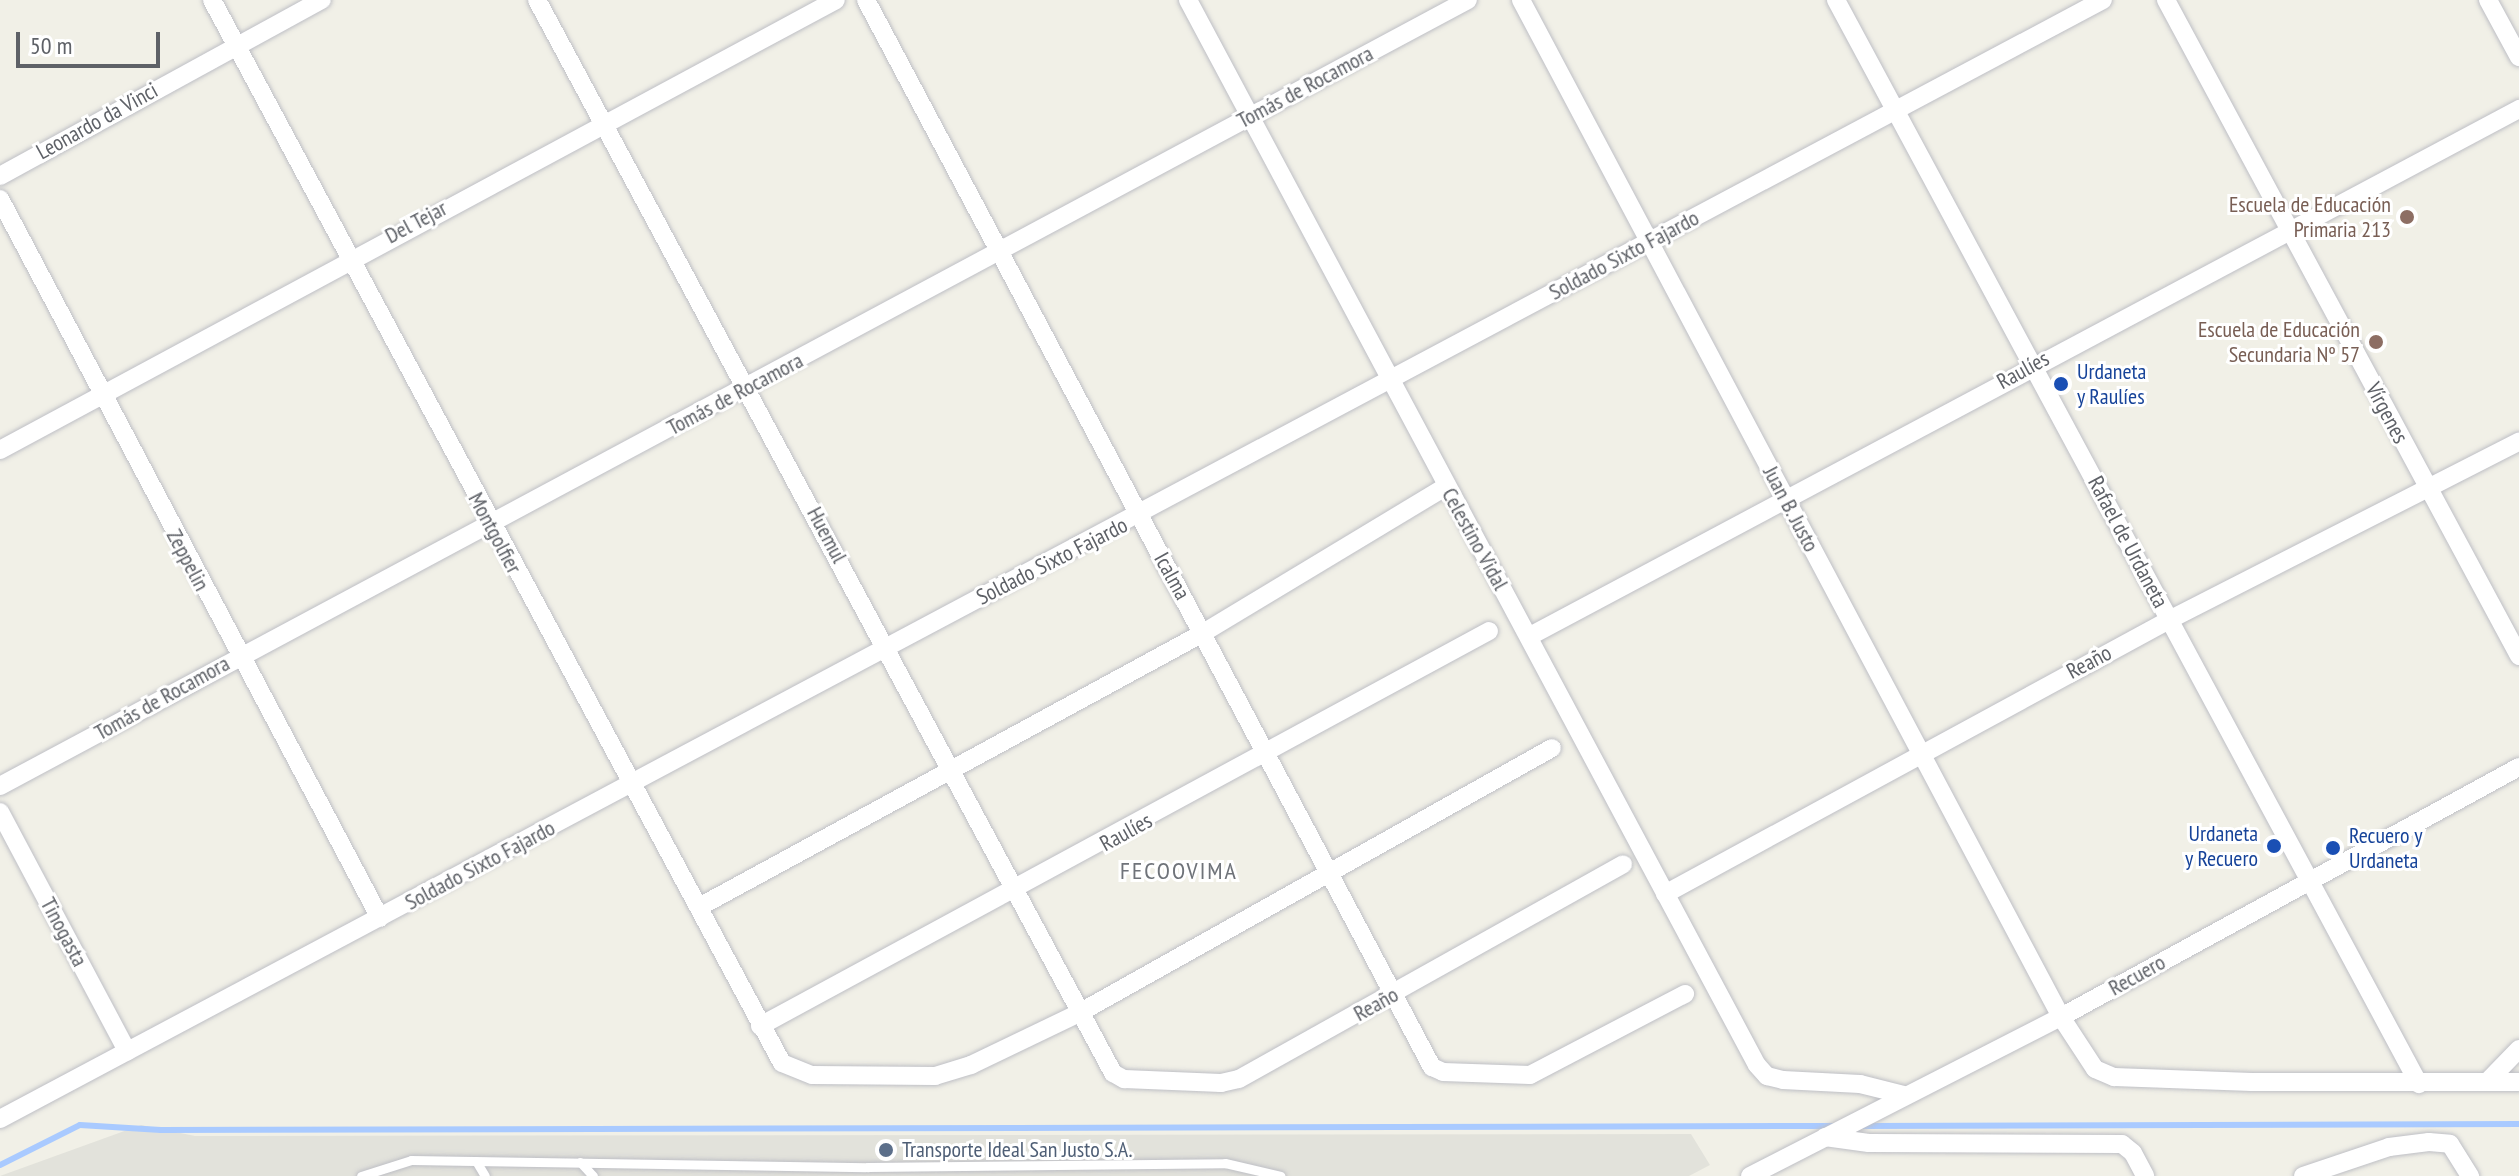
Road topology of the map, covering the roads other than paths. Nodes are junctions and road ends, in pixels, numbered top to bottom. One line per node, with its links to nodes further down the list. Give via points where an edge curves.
1 (212, 0): 13 (street, Montgolfier)
2 (322, 0): 13 (street, Leonardo da Vinci)
3 (537, 0): 18 (street, Huemul)
4 (836, 0): 18 (street, Del Tejar)
5 (866, 0): 23 (street, Icalma)
6 (1188, 0): 17 (street, Celestino Vidal)
7 (1468, 0): 17 (street, Tomás de Rocamora)
8 (1521, 0): 22 (street, Juan B. Justo)
9 (1836, 0): 15 (street, Rafael de Urdaneta)
10 (2103, 0): 15 (street, Soldado Sixto Fajardo)
11 (2166, 0): 21 (street, Vírgenes)
12 (2488, 0): 14 (street)
13 (235, 45): 19 (street, Leonardo da Vinci); 24 (street, Montgolfier)
14 (2519, 57)
15 (1896, 108): 22 (street, Soldado Sixto Fajardo); 25 (street, Rafael de Urdaneta)
16 (2519, 109): 21 (street, Raulíes)
17 (1249, 116): 23 (street, Tomás de Rocamora); 26 (street, Celestino Vidal)
18 (603, 122): 24 (street, Del Tejar); 27 (street, Huemul)
19 (0, 176)
20 (0, 199): 28 (street, Zeppelin)
21 (2289, 230): 25 (street, Raulíes); 32 (street, Vírgenes)
22 (1650, 242): 26 (street, Soldado Sixto Fajardo); 33 (street, Juan B. Justo)
23 (999, 249): 27 (street, Tomás de Rocamora); 34 (street, Icalma)
24 (351, 257): 28 (street, Del Tejar); 35 (street, Montgolfier)
25 (2033, 363): 33 (street, Raulíes); 36 (street, Rafael de Urdaneta)
26 (1390, 380): 31 (street, Celestino Vidal); 34 (street, Soldado Sixto Fajardo)
27 (749, 387): 35 (street, Tomás de Rocamora); 40 (street, Huemul)
28 (103, 398): 30 (street, Del Tejar); 41 (street, Zeppelin)
29 (2519, 442): 32 (street, Reaño)
30 (0, 450)
31 (1445, 487): 38 (street); 39 (street, Celestino Vidal)
32 (2427, 490): 36 (street, Reaño); 42 (street, Vírgenes)
33 (1786, 501): 39 (street, Raulíes); 44 (street, Juan B. Justo)
34 (1139, 516): 38 (street, Icalma); 40 (street, Soldado Sixto Fajardo)
35 (490, 523): 41 (street, Tomás de Rocamora); 48 (street, Montgolfier)
36 (2169, 620): 44 (street, Reaño); 53 (street, Rafael de Urdaneta)
37 (1489, 631): 45 (street, Raulíes)
38 (1203, 633): 45 (street, Icalma); 47 (street)
39 (1530, 636): 55 (street, Celestino Vidal)
40 (886, 647): 47 (street, Huemul); 48 (street, Soldado Sixto Fajardo)
41 (239, 656): 49 (street, Tomás de Rocamora); 57 (street, Zeppelin)
42 (2519, 656)
43 (1552, 748): 52 (street)
44 (1922, 752): 55 (street, Reaño); 61 (street, Juan B. Justo)
45 (1267, 755): 52 (street, Icalma); 54 (street, Raulíes)
46 (2519, 767): 53 (street, Recuero)
47 (951, 771): 54 (street, Huemul); 56 (street)
48 (630, 785): 56 (street, Montgolfier); 57 (street, Soldado Sixto Fajardo)
49 (0, 786)
50 (0, 812): 64 (street, Tinogasta)
51 (1623, 864): 58 (street, Reaño)
52 (1330, 874): 58 (street, Icalma); 60 (street)
53 (2308, 881): 61 (street, Recuero); 68 (street, Rafael de Urdaneta)
54 (1015, 892): 60 (street, Huemul); 62 (street, Raulíes)
55 (1665, 894): 69 (street, Celestino Vidal, via 1767,1076 1860,1084)
56 (699, 907): 62 (street, Montgolfier)
57 (380, 918): 64 (street, Soldado Sixto Fajardo)
58 (1394, 994): 59 (street, Icalma, via 1432,1067 1443,1072 1530,1075); 65 (street, Reaño, via 1239,1079 1124,1079)
59 (1685, 994)
60 (1079, 1013): 62 (street, Montgolfier, via 971,1065 935,1076 812,1075 782,1063); 65 (street, Huemul)
61 (2061, 1017): 68 (street, Juan B. Justo, via 2095,1069 2114,1077); 69 (street, Recuero)
62 (760, 1026)
63 (2519, 1049): 66 (street)
64 (127, 1051): 70 (street, Soldado Sixto Fajardo)
65 (1113, 1073)
66 (2487, 1082): 67 (street, Juan B. Justo); 68 (street, Juan B. Justo)
67 (2519, 1082)
68 (2419, 1084)
69 (1904, 1095): 71 (street, Recuero)
70 (0, 1119)
71 (1825, 1137): 81 (street, Recuero); 82 (street, via 1869,1143 2122,1144)
72 (476, 1161): 73 (lane); 76 (lane, via 411,1160); 77 (lane)
73 (580, 1162): 74 (lane); 78 (lane)
74 (738, 1165): 75 (lane); 79 (lane)
75 (906, 1171): 80 (lane, via 1225,1163)
76 (361, 1176)
77 (485, 1176)
78 (593, 1176)
79 (743, 1176)
80 (1281, 1176)
81 (1750, 1176)
82 (2145, 1176)
83 (2303, 1176): 84 (street, via 2389,1147 2450,1144)
84 (2470, 1176)

